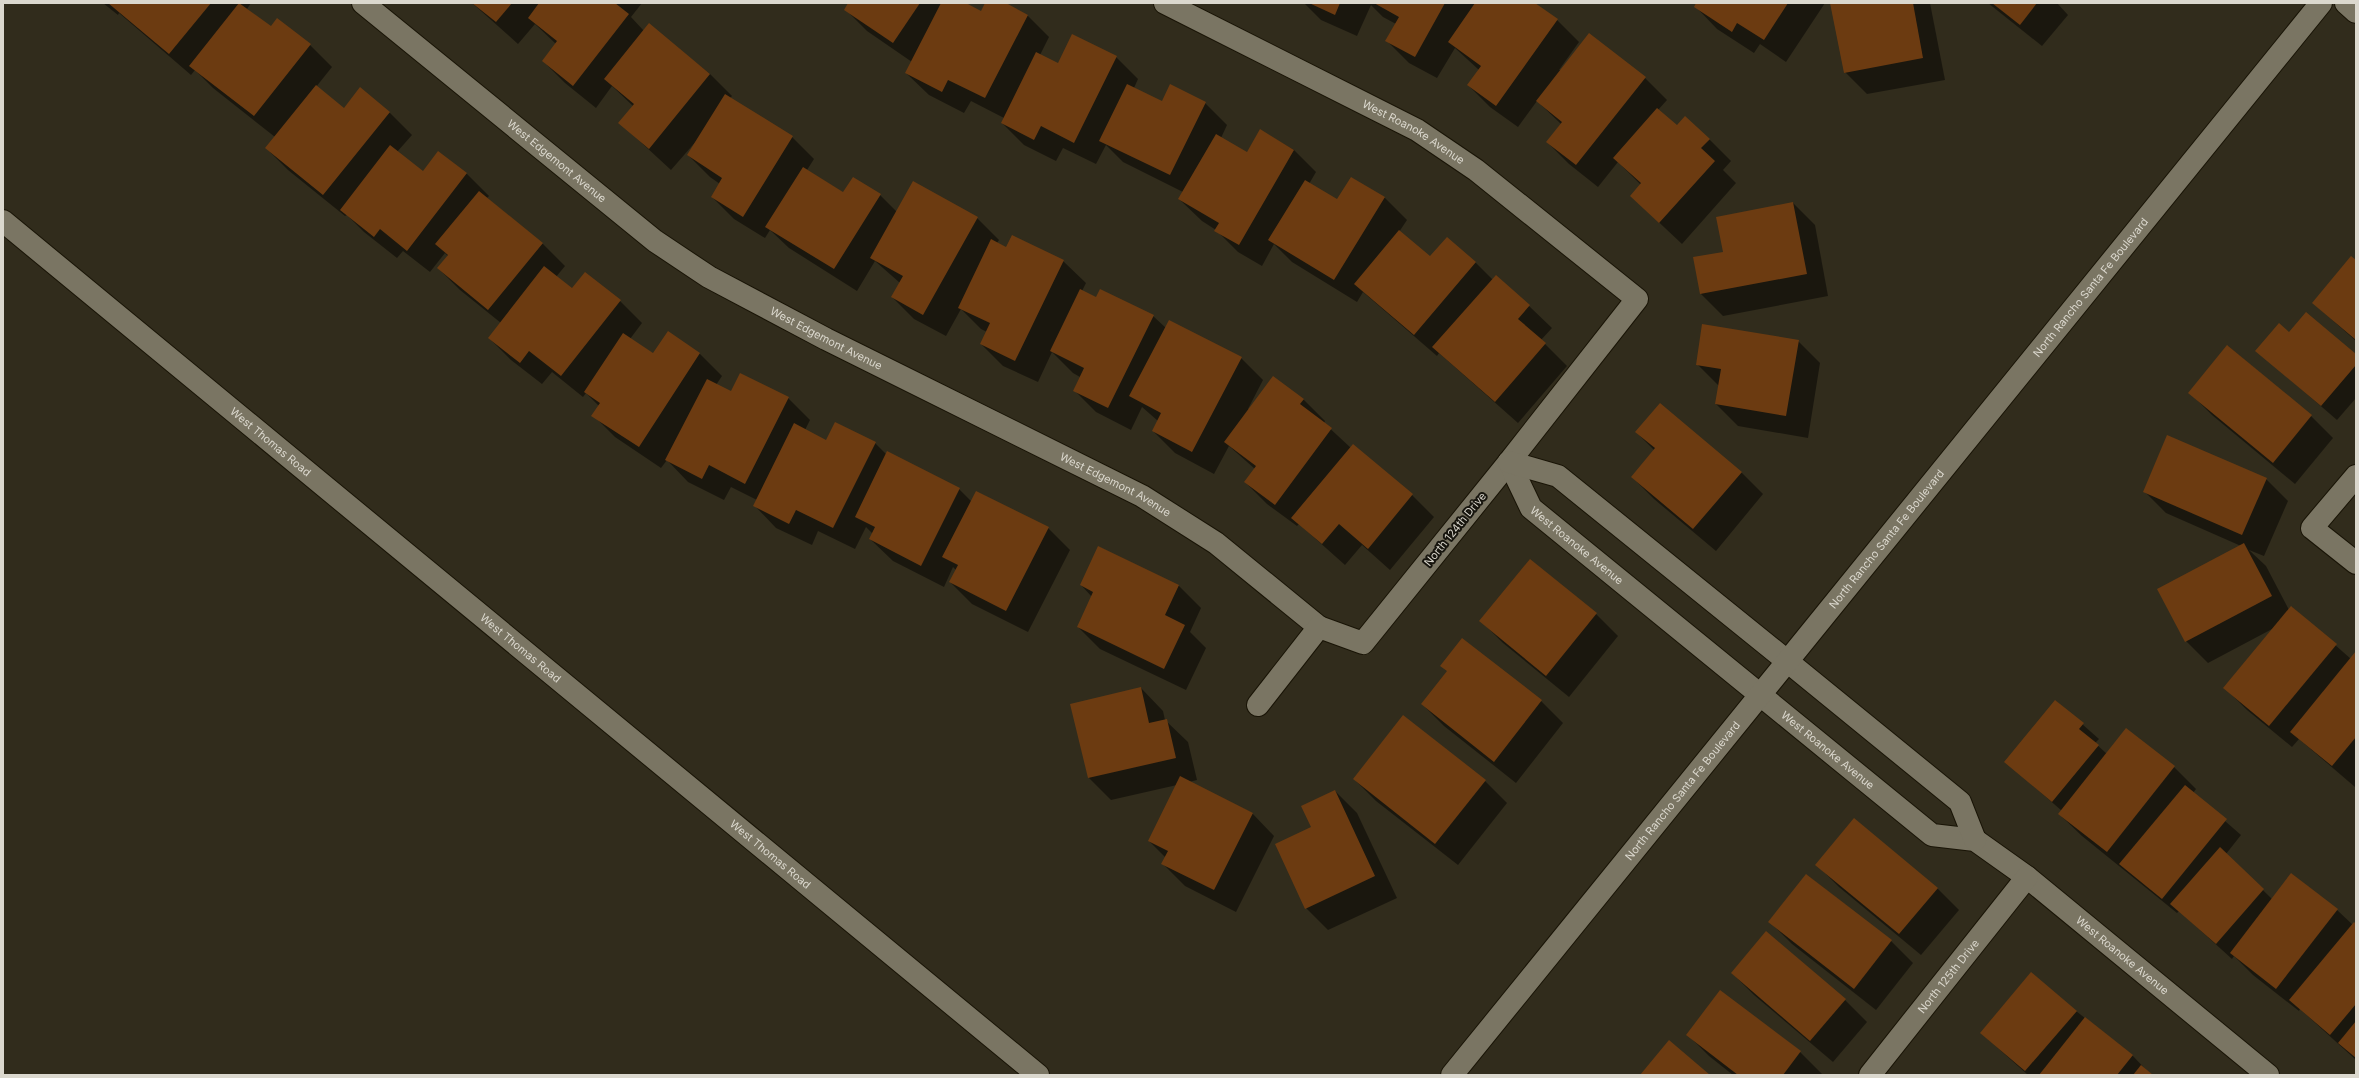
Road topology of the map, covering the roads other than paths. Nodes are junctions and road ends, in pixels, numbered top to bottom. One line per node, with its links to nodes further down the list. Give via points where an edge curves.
1 (363, 3): 11 (street, West Edgemont Avenue, via 649,236 709,277 826,339 1142,496 1216,543)
2 (1165, 3): 7 (street, West Roanoke Avenue, via 1417,130 1476,170)
3 (2320, 3): 12 (street, North Rancho Santa Fe Boulevard)
4 (2346, 3): 5 (street)
5 (2356, 12)
6 (3, 221): 17 (street, West Thomas Road)
7 (1637, 299): 8 (street, North 124th Drive)
8 (1509, 462): 11 (street, North 124th Drive, via 1363,643); 12 (street, via 1558,476); 13 (street, West Roanoke Avenue, via 1531,508)
9 (2356, 476): 10 (street, via 2312,528)
10 (2356, 563)
11 (1319, 626): 14 (street)
12 (1787, 661): 13 (street, North Rancho Santa Fe Boulevard); 15 (street, via 1960,802)
13 (1761, 694): 15 (street, West Roanoke Avenue, via 1932,835); 18 (street, North Rancho Santa Fe Boulevard)
14 (1258, 705)
15 (1975, 840): 16 (street, West Roanoke Avenue)
16 (2027, 878): 19 (street, North 125th Drive); 20 (street, West Roanoke Avenue)
17 (1038, 1075)
18 (1452, 1075)
19 (1870, 1075)
20 (2268, 1075)

